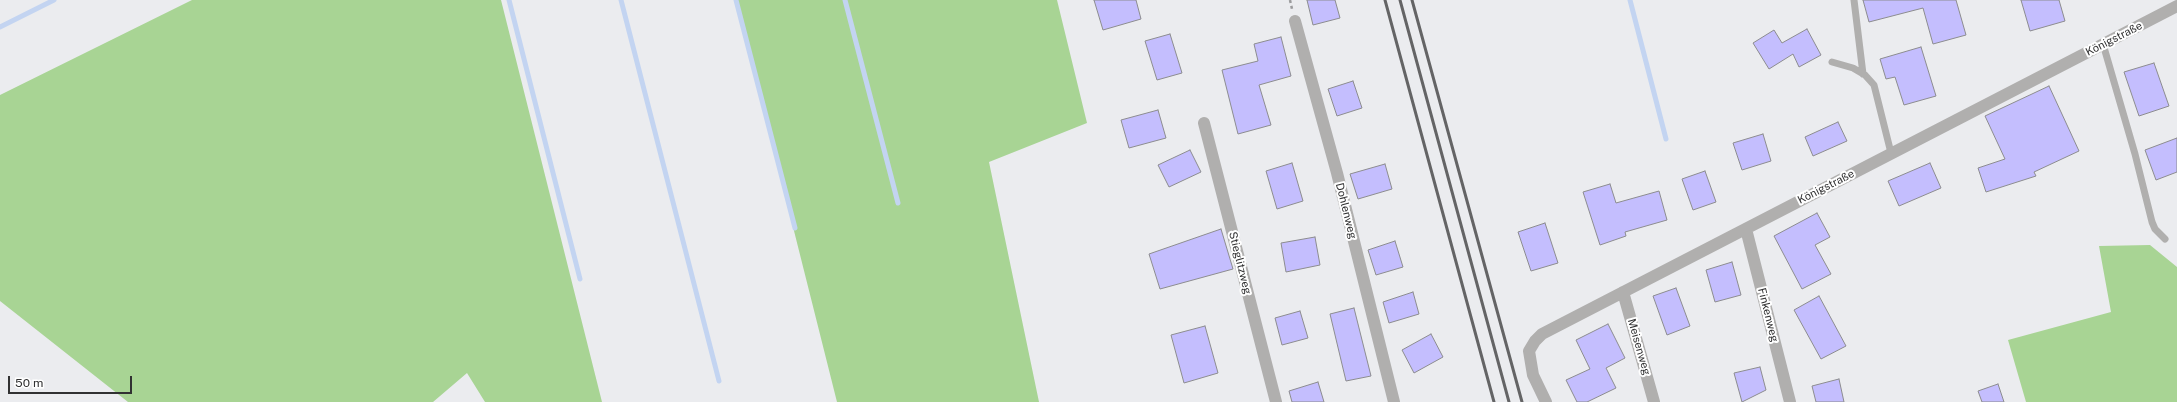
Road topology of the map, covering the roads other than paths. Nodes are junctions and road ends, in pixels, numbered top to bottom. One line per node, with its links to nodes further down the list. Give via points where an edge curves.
1 (1854, 0): 6 (lane)
2 (2177, 6): 4 (street, Königstraße)
3 (1295, 21): 13 (street, Dohlenweg, via 1337,173)
4 (2103, 44): 8 (street, Königstraße); 10 (lane, via 2152,222)
5 (1832, 62): 6 (lane)
6 (1863, 74): 8 (lane, via 1874,85)
7 (1204, 123): 12 (street, Stieglitzweg)
8 (1892, 153): 9 (street, Königstraße)
9 (1746, 229): 11 (street, Königstraße); 16 (street, Finkenweg)
10 (2165, 239)
11 (1623, 292): 14 (street, Königstraße, via 1542,334 1535,341 1529,352 1529,363); 15 (street, Meisenweg)
12 (1276, 402)
13 (1394, 402)
14 (1546, 402)
15 (1654, 402)
16 (1790, 402)

